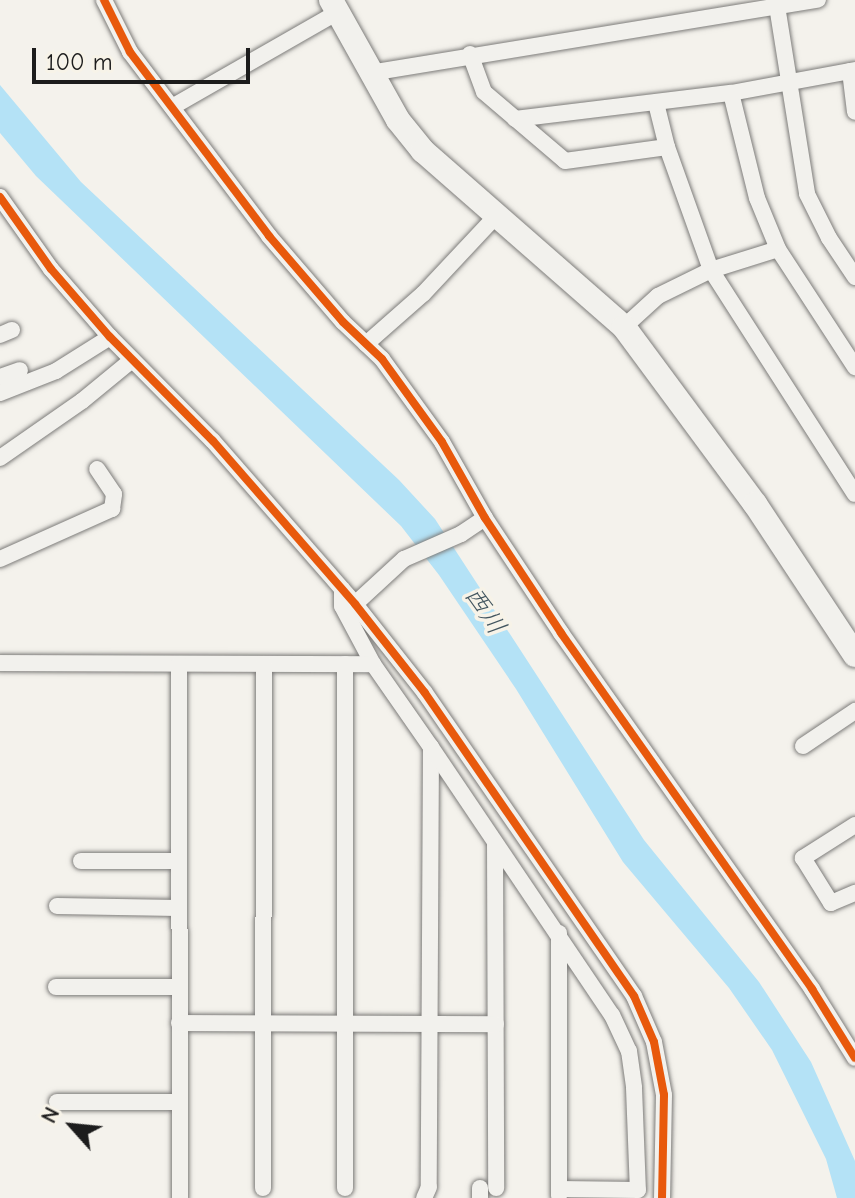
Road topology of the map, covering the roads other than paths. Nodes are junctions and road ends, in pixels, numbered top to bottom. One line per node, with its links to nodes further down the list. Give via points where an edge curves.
1 (104, 0): 11 (street, via 130,52)
2 (818, 0): 4 (street)
3 (334, 6): 7 (street); 11 (street)
4 (777, 6): 5 (street); 8 (street)
5 (470, 54): 7 (street); 13 (street, via 484,92)
6 (852, 70): 8 (street); 12 (street)
7 (370, 73): 16 (street, via 423,151)
8 (788, 83): 9 (street); 19 (street, via 807,194)
9 (731, 93): 10 (street); 17 (street, via 757,198)
10 (656, 103): 13 (street); 14 (street)
11 (172, 107): 22 (street, via 269,236)
12 (855, 112)
13 (515, 119): 14 (street, via 565,161)
14 (667, 147): 18 (street)
15 (0, 197): 21 (street, via 51,269)
16 (496, 216): 20 (street); 22 (street, via 423,294)
17 (778, 249): 18 (street); 24 (street)
18 (711, 270): 20 (street, via 658,296); 30 (street)
19 (855, 277)
20 (624, 327): 35 (street, via 755,504)
21 (110, 337): 23 (street); 27 (street, via 56,371)
22 (366, 344): 31 (street, via 442,442)
23 (132, 360): 28 (street); 33 (street, via 213,441)
24 (855, 367)
25 (20, 370): 26 (street)
26 (0, 377)
27 (0, 393)
28 (0, 458)
29 (97, 469): 32 (street, via 114,494 112,509)
30 (855, 494)
31 (485, 518): 34 (street, via 404,559); 59 (street)
32 (0, 559)
33 (342, 589): 34 (street); 40 (street, via 342,606)
34 (355, 604): 69 (street, via 425,693 634,996 654,1042 664,1095)
35 (854, 652)
36 (0, 663): 37 (street)
37 (179, 664): 38 (street); 47 (street)
38 (264, 664): 39 (street); 57 (street)
39 (345, 664): 40 (street); 54 (street)
40 (373, 664): 43 (street)
41 (855, 711): 42 (street)
42 (803, 746)
43 (431, 747): 45 (street); 55 (street)
44 (855, 825): 48 (street, via 803,858 831,903)
45 (495, 843): 51 (street); 58 (street)
46 (81, 861): 47 (street)
47 (178, 861): 50 (street)
48 (855, 893)
49 (57, 906): 50 (street)
50 (178, 908): 53 (street)
51 (559, 933): 65 (street); 66 (street, via 629,1051 638,1190)
52 (56, 987): 53 (street)
53 (179, 987): 56 (street)
54 (345, 1022): 55 (street); 57 (street); 63 (street)
55 (430, 1022): 58 (street); 68 (street, via 429,1187)
56 (179, 1023): 57 (street); 61 (street)
57 (263, 1023): 62 (street)
58 (496, 1024): 64 (street)
59 (855, 1058)
60 (57, 1102): 61 (street)
61 (179, 1102): 67 (street)
62 (263, 1188)
63 (345, 1188)
64 (485, 1191)
65 (559, 1193): 66 (street)
66 (603, 1194)
67 (180, 1198)
68 (424, 1198)
69 (662, 1198)

